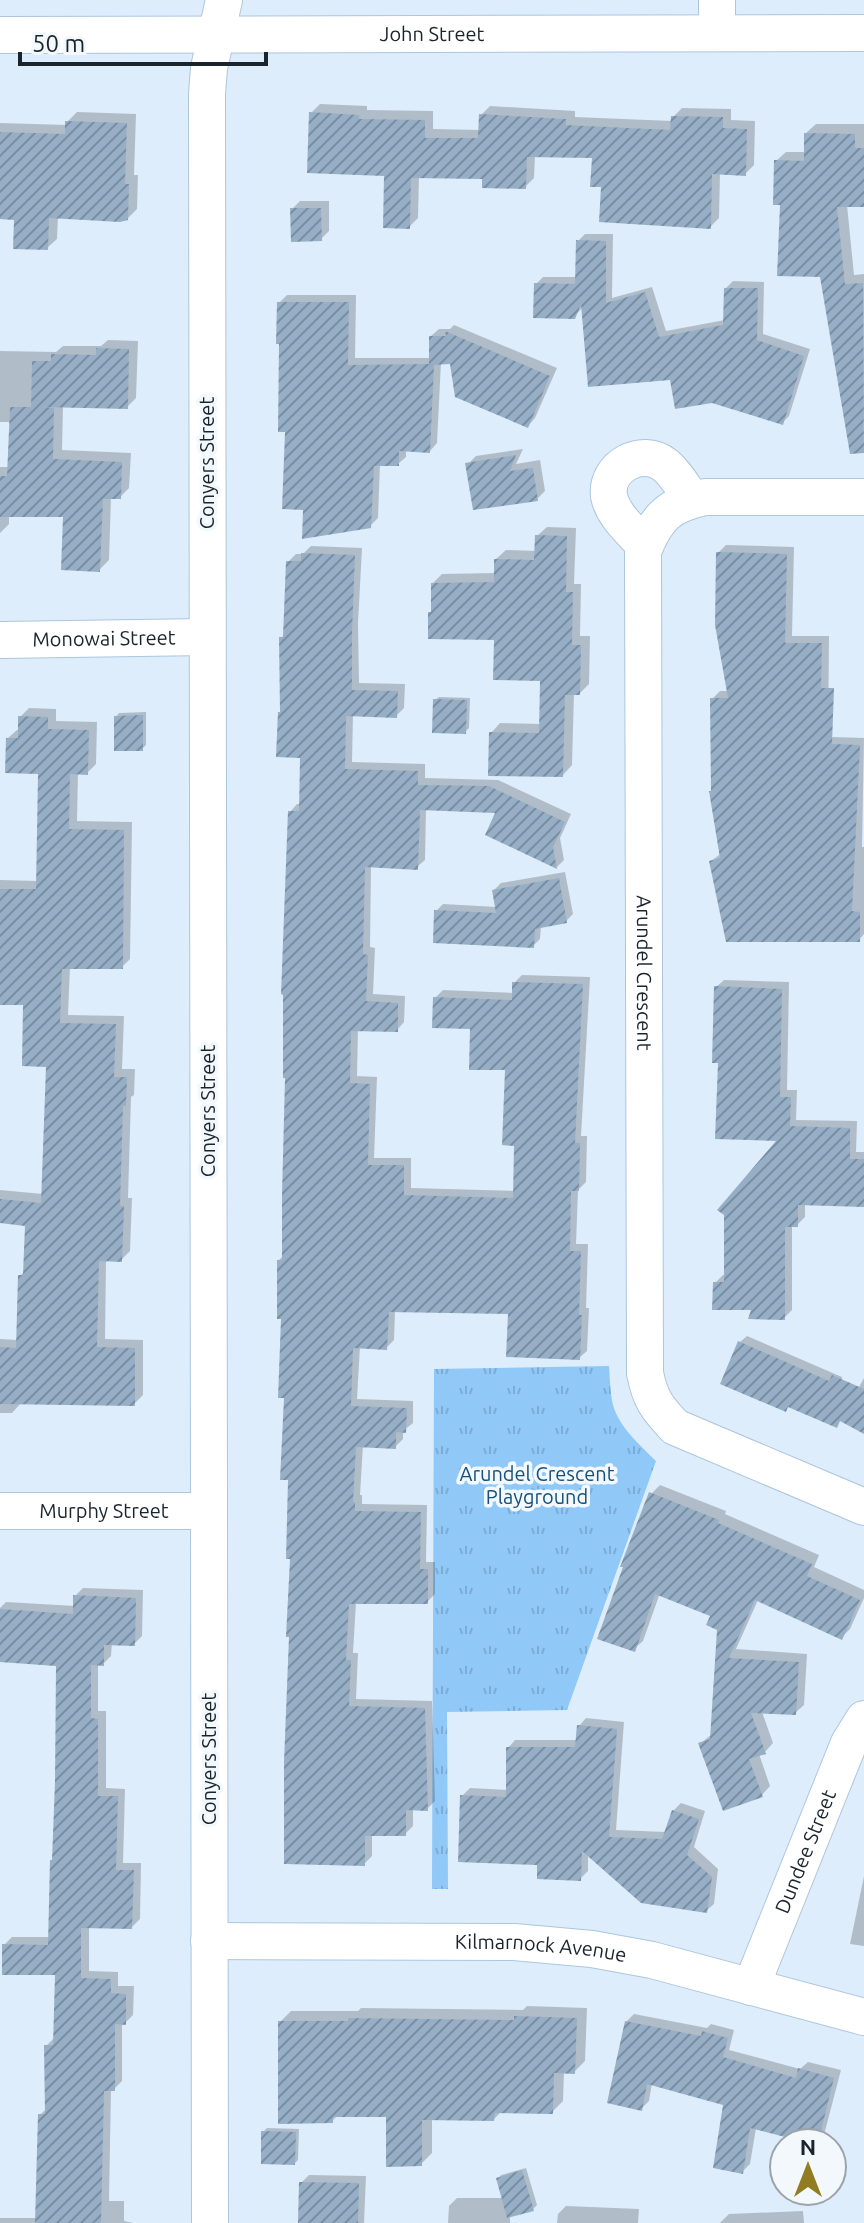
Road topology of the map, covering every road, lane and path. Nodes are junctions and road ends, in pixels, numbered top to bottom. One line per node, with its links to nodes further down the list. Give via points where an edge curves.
1 (224, 0): 5 (street, Conyers Street)
2 (717, 17): 3 (street, John Street); 5 (street, John Street)
3 (864, 33)
4 (0, 35): 5 (street, John Street)
5 (218, 35): 9 (street, Conyers Street, via 207,94)
6 (864, 497): 7 (street)
7 (692, 500): 8 (street, via 665,514); 8 (street, via 663,463 631,460 614,473 609,495 620,519)
8 (645, 546): 11 (street, Arundel Crescent, via 649,1390 675,1427)
9 (207, 637): 10 (street, Monowai Street); 13 (street, Conyers Street)
10 (0, 640)
11 (864, 1507)
12 (0, 1511): 13 (street, Murphy Street)
13 (209, 1511): 15 (street, Conyers Street)
14 (864, 1719): 16 (street, Dundee Street, via 849,1743)
15 (209, 1941): 16 (street, Kilmarnock Avenue, via 514,1942 652,1960); 18 (street, Conyers Street)
16 (751, 1987): 17 (street, Kilmarnock Avenue)
17 (864, 2017)
18 (210, 2223)

